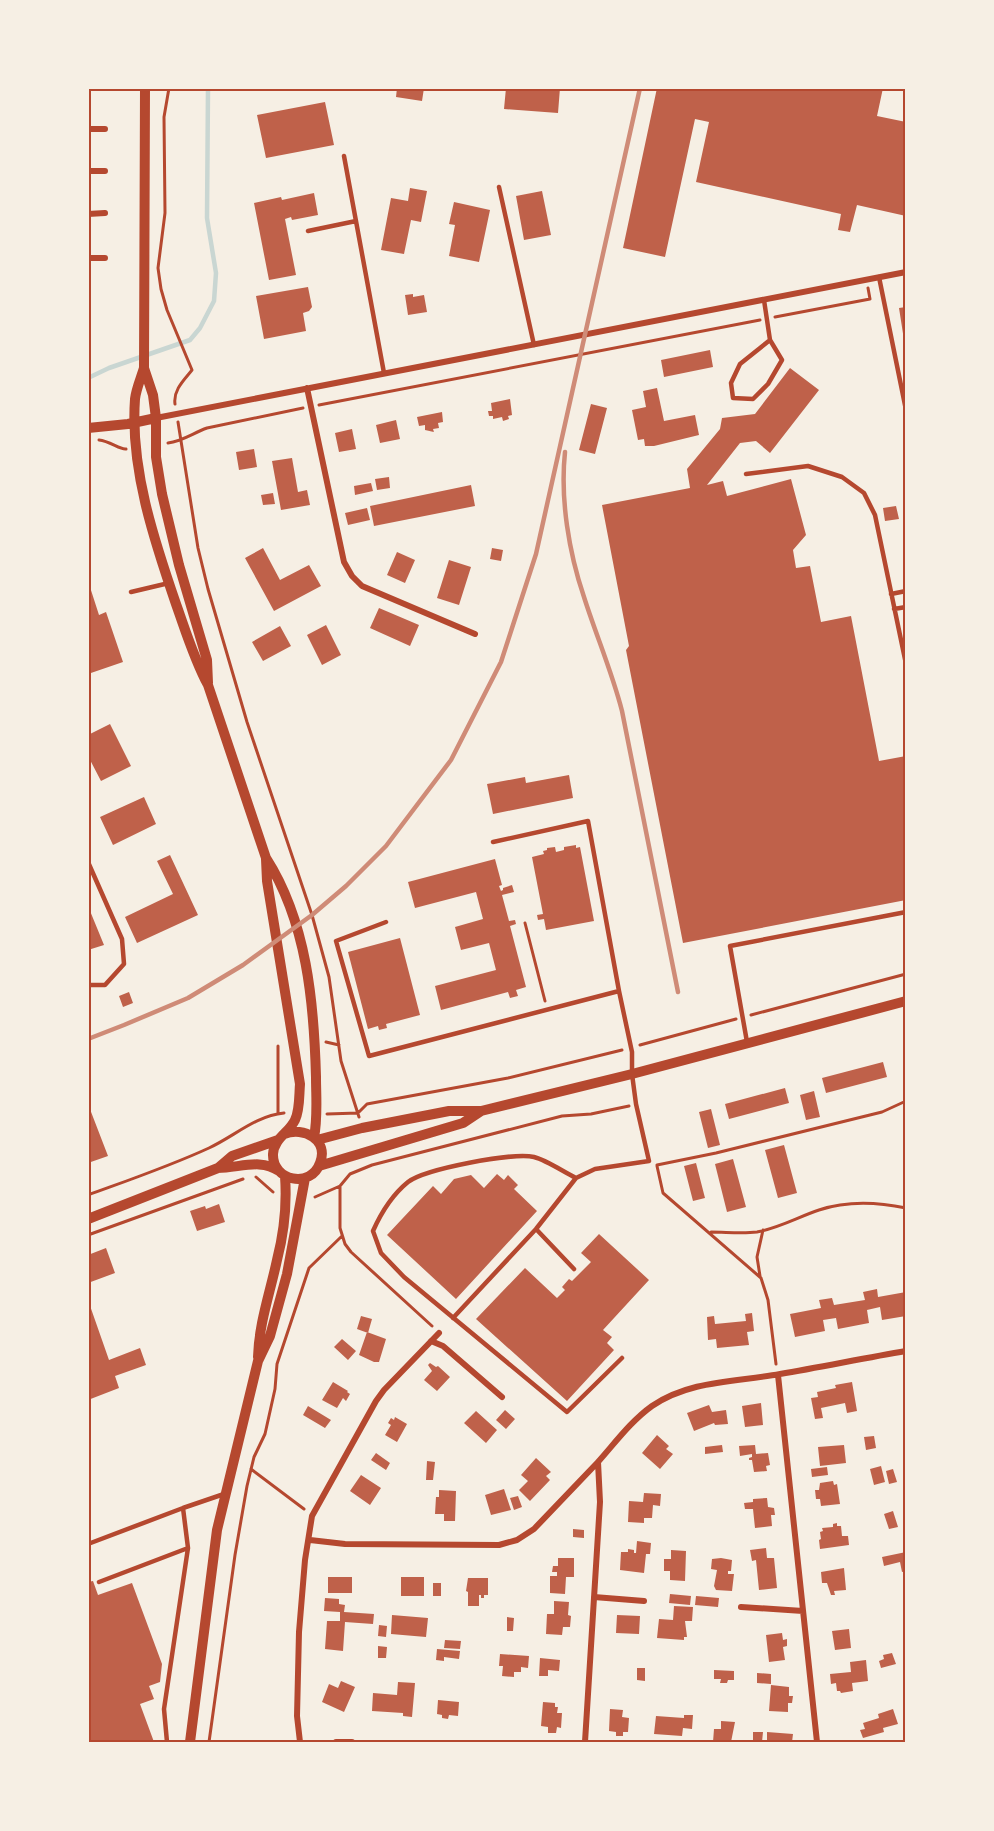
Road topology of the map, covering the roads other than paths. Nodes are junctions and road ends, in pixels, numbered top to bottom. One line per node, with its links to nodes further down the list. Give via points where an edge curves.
1 (145, 88): 19 (street)
2 (88, 129): 3 (street)
3 (105, 129)
4 (344, 156): 10 (lane)
5 (88, 171): 6 (street)
6 (105, 171)
7 (499, 187): 18 (lane)
8 (105, 213): 9 (street)
9 (88, 214)
10 (356, 221): 11 (lane); 20 (lane)
11 (308, 231)
12 (88, 258): 13 (street)
13 (105, 258)
14 (906, 272): 15 (street)
15 (879, 277): 16 (street); 22 (lane)
16 (764, 300): 17 (lane); 18 (street)
17 (770, 340): 17 (lane, via 740,364 731,384 733,398 753,399 768,384 782,360)
18 (534, 345): 20 (street)
19 (144, 368): 23 (street); 24 (street, via 135,396)
20 (384, 373): 21 (street)
21 (307, 388): 23 (street); 33 (street, via 344,562 352,576 362,586)
22 (906, 410)
23 (156, 418): 24 (street); 35 (street, via 156,457 162,494 207,660)
24 (135, 422): 25 (street); 27 (street, via 146,504)
25 (90, 428)
26 (746, 474): 30 (lane, via 808,466 842,477 864,493 874,514)
27 (169, 583): 29 (lane); 35 (street)
28 (906, 591): 30 (lane)
29 (131, 592)
30 (891, 594): 32 (lane)
31 (906, 607): 32 (lane)
32 (894, 609): 34 (lane)
33 (475, 634)
34 (906, 664)
35 (208, 685): 37 (street)
36 (493, 842): 42 (lane, via 588,821)
37 (266, 858): 47 (street, via 300,1084 297,1118); 48 (street, via 294,917 304,957 315,1052)
38 (88, 862): 41 (lane, via 122,939 124,964 105,985)
39 (906, 912): 44 (lane, via 730,946)
40 (386, 922): 42 (lane, via 336,941 369,1056)
41 (88, 985)
42 (619, 991): 45 (lane, via 631,1047)
43 (906, 1001): 44 (street)
44 (747, 1043): 45 (street)
45 (632, 1074): 46 (street); 53 (lane, via 649,1161 595,1169)
46 (482, 1111): 48 (street, via 449,1111); 49 (street, via 463,1123)
47 (281, 1137): 48 (street, via 303,1131); 50 (street, via 232,1156); 51 (street, via 273,1156)
48 (315, 1139): 49 (street, via 321,1153)
49 (319, 1166): 52 (street)
50 (218, 1168): 51 (street, via 263,1163); 54 (street)
51 (282, 1174): 52 (street); 62 (street, via 286,1197 278,1258 258,1334)
52 (305, 1178): 62 (street, via 287,1274 270,1336)
53 (576, 1178): 55 (lane); 57 (lane, via 534,1157 499,1158 443,1169 409,1182 383,1209 373,1231 381,1253)
54 (88, 1219)
55 (536, 1229): 56 (lane); 57 (lane)
56 (574, 1269)
57 (453, 1318): 61 (lane, via 567,1413)
58 (439, 1333): 59 (street)
59 (431, 1341): 64 (street, via 443,1346); 68 (street, via 376,1401 312,1516)
60 (906, 1351): 63 (street)
61 (622, 1358)
62 (258, 1360): 66 (street)
63 (778, 1375): 65 (street, via 684,1390 638,1418); 75 (street)
64 (502, 1397)
65 (598, 1462): 68 (street, via 534,1529 518,1540 499,1545 345,1544); 72 (street, via 600,1502)
66 (226, 1494): 67 (lane); 77 (street)
67 (183, 1508): 69 (lane); 70 (lane)
68 (309, 1540): 78 (street, via 299,1632)
69 (88, 1544)
70 (188, 1548): 71 (lane); 76 (lane, via 164,1710)
71 (99, 1582)
72 (594, 1597): 73 (street); 81 (street)
73 (644, 1601)
74 (741, 1607): 75 (street)
75 (803, 1611): 82 (street)
76 (167, 1743)
77 (190, 1743)
78 (300, 1743)
79 (336, 1743): 80 (street)
80 (352, 1743)
81 (585, 1743)
82 (817, 1743)

